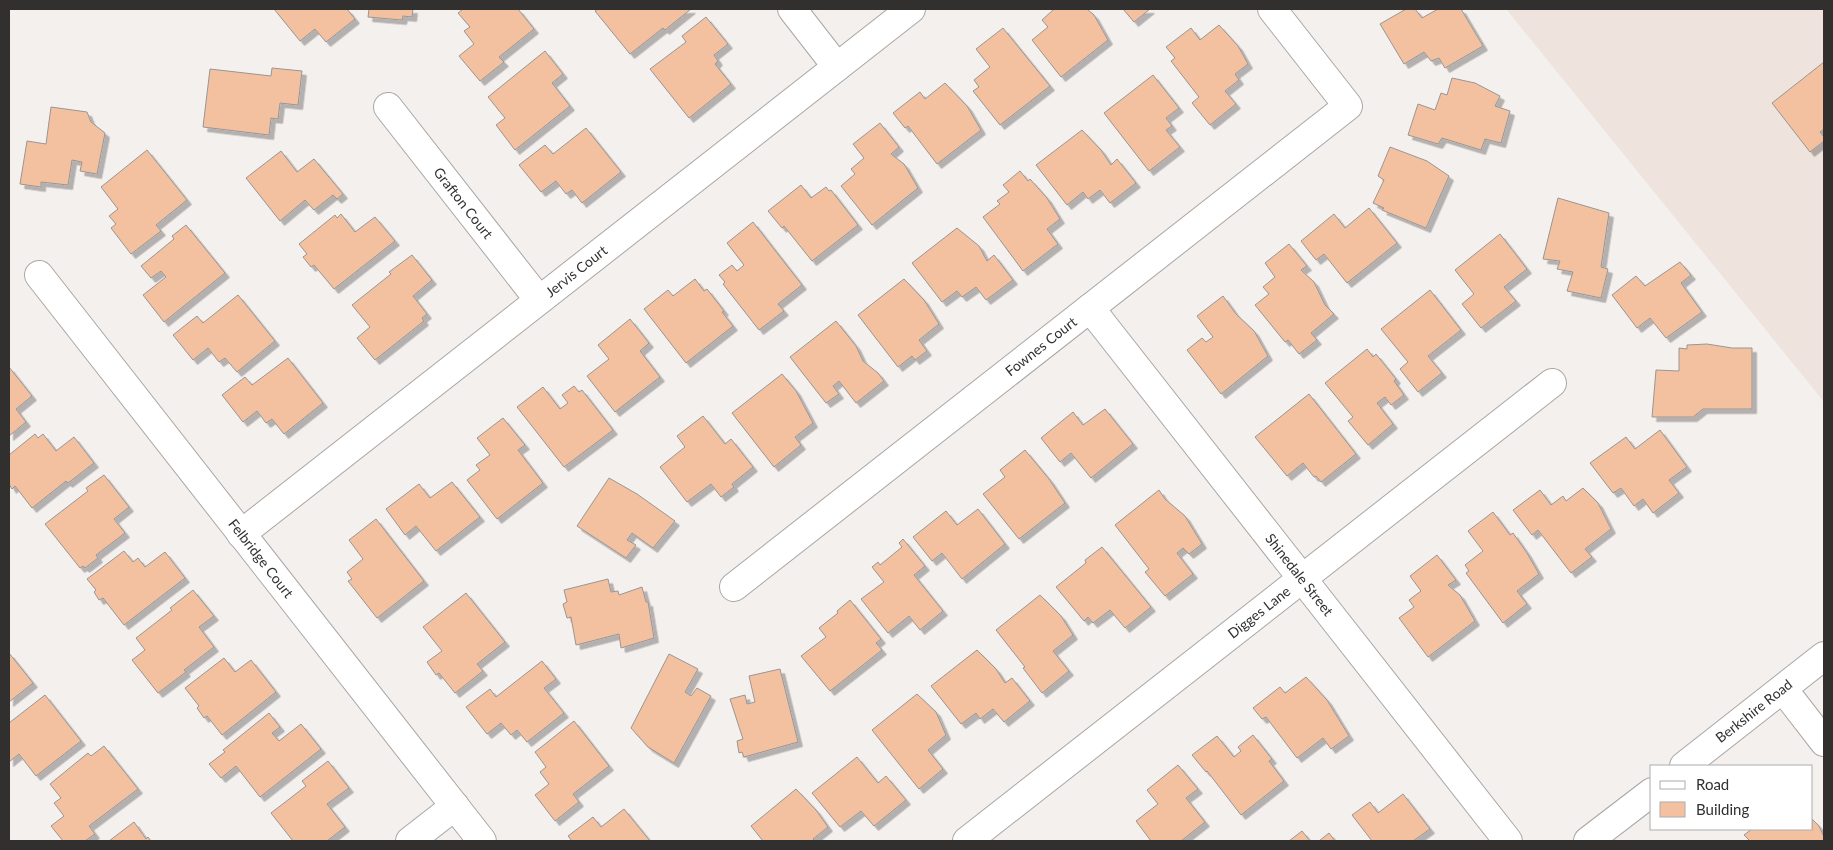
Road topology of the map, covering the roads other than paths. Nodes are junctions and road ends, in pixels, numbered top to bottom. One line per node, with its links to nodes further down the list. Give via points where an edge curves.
1 (792, 9): 4 (street)
2 (911, 9): 4 (street, Jervis Court)
3 (1272, 9): 8 (street, Fownes Court, via 1348,106)
4 (837, 67): 7 (street, Jervis Court)
5 (388, 107): 7 (street, Grafton Court)
6 (39, 275): 10 (street, Felbridge Court)
7 (539, 300): 10 (street, Jervis Court)
8 (1090, 308): 11 (street, Shinedale Street); 12 (street, Fownes Court)
9 (1552, 383): 11 (street, Digges Lane)
10 (241, 534): 18 (street, Felbridge Court)
11 (1302, 578): 21 (street, Digges Lane); 22 (street, Shinedale Street)
12 (734, 587)
13 (1824, 656): 14 (street, Berkshire Road)
14 (1783, 689): 15 (street); 16 (street, Berkshire Road)
15 (1824, 742)
16 (1685, 765)
17 (1650, 794): 23 (street)
18 (455, 806): 19 (street); 20 (street, Felbridge Court)
19 (410, 841)
20 (482, 841)
21 (967, 841)
22 (1508, 841)
23 (1588, 841)

